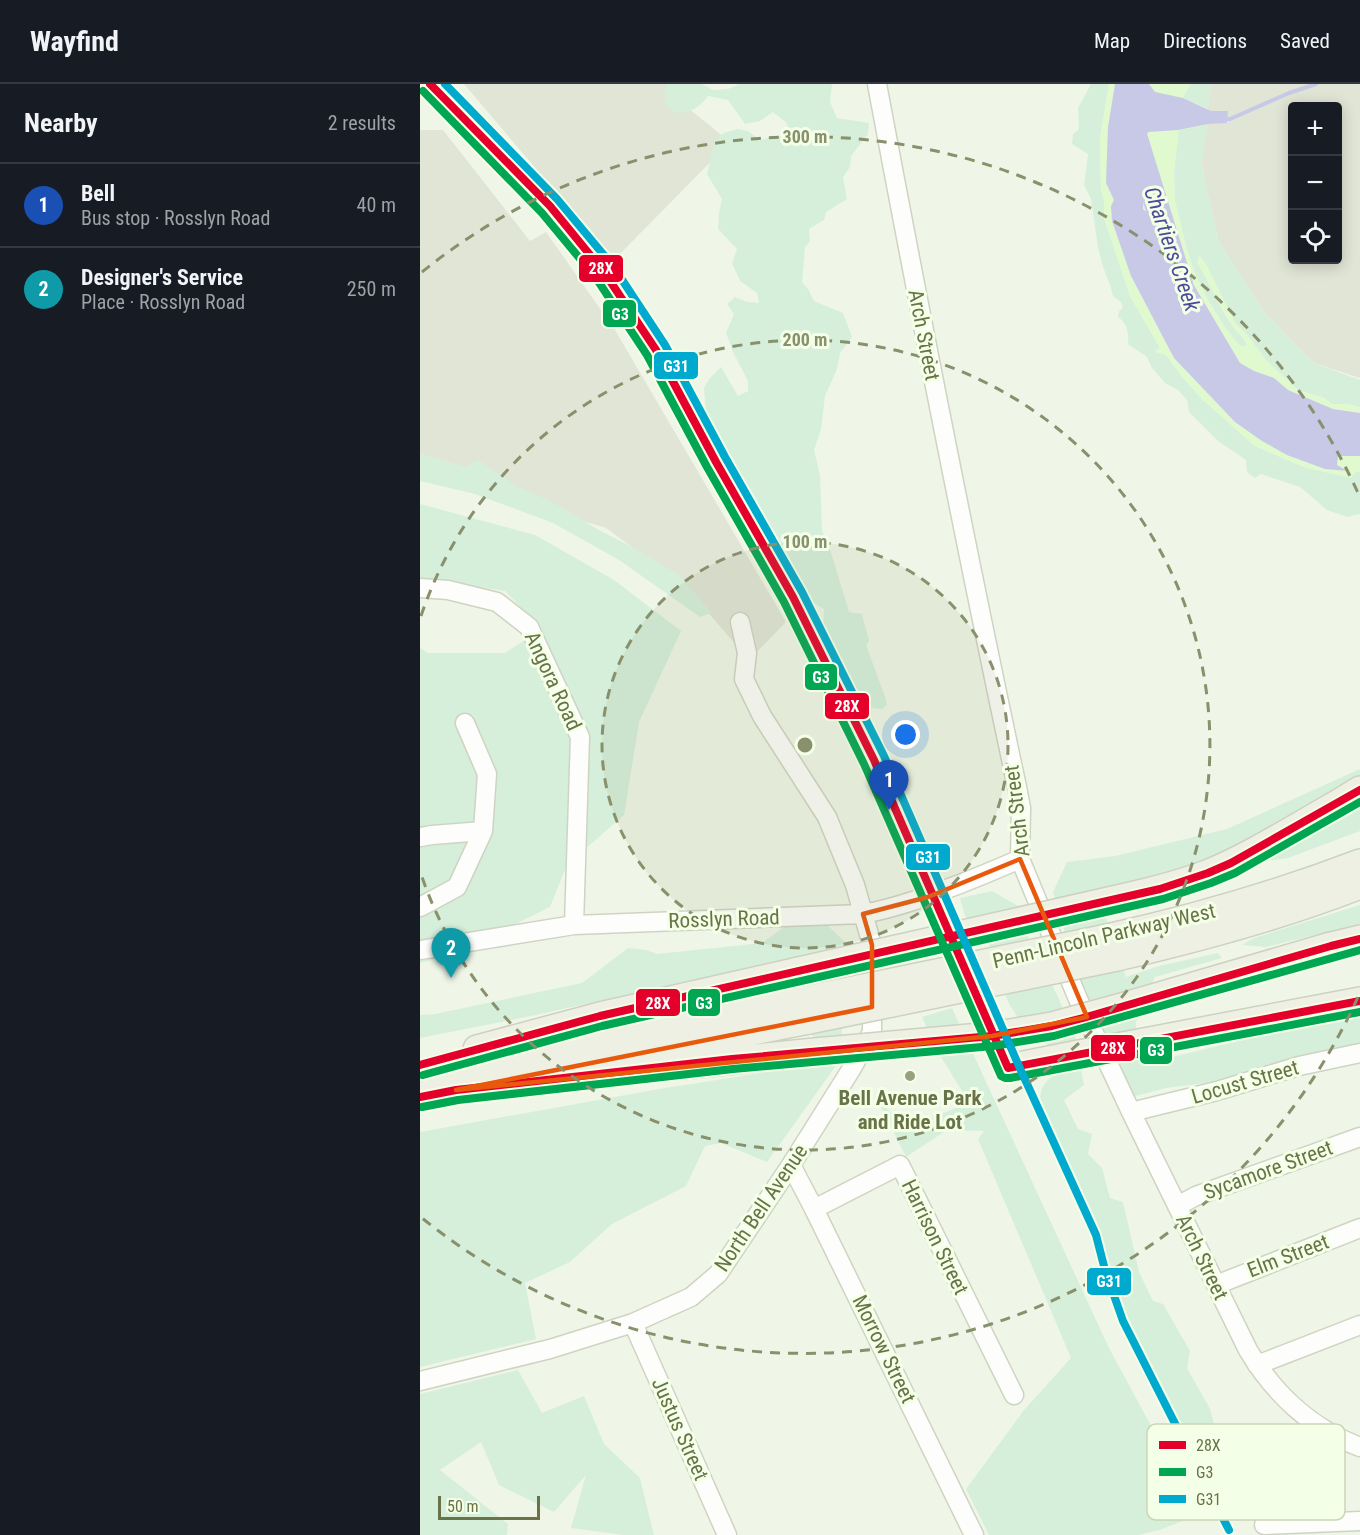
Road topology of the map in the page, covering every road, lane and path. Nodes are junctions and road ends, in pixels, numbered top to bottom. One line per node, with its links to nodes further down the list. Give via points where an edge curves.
1 (877, 84): 8 (street, Arch Street, via 1021,808)
2 (420, 588): 13 (street, Angora Road, via 448,590 497,602 529,627 580,737)
3 (740, 622): 12 (street, North Bell Avenue, via 747,653 744,679 762,716 827,817)
4 (465, 723): 6 (street, via 487,774)
5 (1360, 790): 20 (highway, bridge, via 1253,852 1186,881 600,1016)
6 (483, 831): 7 (street); 11 (street, via 457,888)
7 (420, 837)
8 (1020, 859): 12 (street, Rosslyn Road, via 927,897); 25 (street, Arch Street, via 1078,999)
9 (1360, 863): 15 (highway, Penn-Lincoln Parkway West, via 1171,923)
10 (1360, 885): 15 (highway, Penn-Lincoln Parkway West, via 1176,943)
11 (420, 907)
12 (863, 914): 13 (street, Rosslyn Road); 27 (street, North Bell Avenue, via 872,945 872,1032)
13 (574, 925): 16 (street, Rosslyn Road)
14 (1360, 939): 23 (highway, bridge, via 1052,1026 992,1036)
15 (1114, 947): 18 (highway, Penn-Lincoln Parkway West, bridge)
16 (420, 950)
17 (1360, 1001): 21 (highway, bridge)
18 (807, 1010): 22 (highway, Penn-Lincoln Parkway West); 23 (highway, Penn-Lincoln Parkway West)
19 (1360, 1053): 25 (street, Locust Street)
20 (420, 1065)
21 (1008, 1068)
22 (420, 1077)
23 (456, 1090): 24 (highway, Penn-Lincoln Parkway West)
24 (420, 1097)
25 (1131, 1112): 28 (street, Arch Street)
26 (1360, 1137): 28 (street, Sycamore Street)
27 (791, 1165): 29 (street, Morrow Street); 32 (street, North Bell Avenue, via 718,1274 691,1297)
28 (1177, 1206): 31 (street, Arch Street)
29 (814, 1209): 36 (street, Harrison Street, via 900,1165); 44 (street, Morrow Street)
30 (1360, 1228): 31 (street, Elm Street)
31 (1216, 1285): 34 (street, Arch Street)
32 (633, 1323): 35 (street, North Bell Avenue); 43 (street, Justus Street)
33 (1360, 1326): 34 (street)
34 (1257, 1365): 37 (street, Arch Street, via 1279,1392)
35 (420, 1381)
36 (1014, 1395)
37 (1315, 1424)
38 (1345, 1440): 39 (street, Arch Street)
39 (1360, 1447)
40 (1360, 1521): 41 (street)
41 (1333, 1522): 42 (street)
42 (1264, 1525)
43 (727, 1535)
44 (974, 1535)

